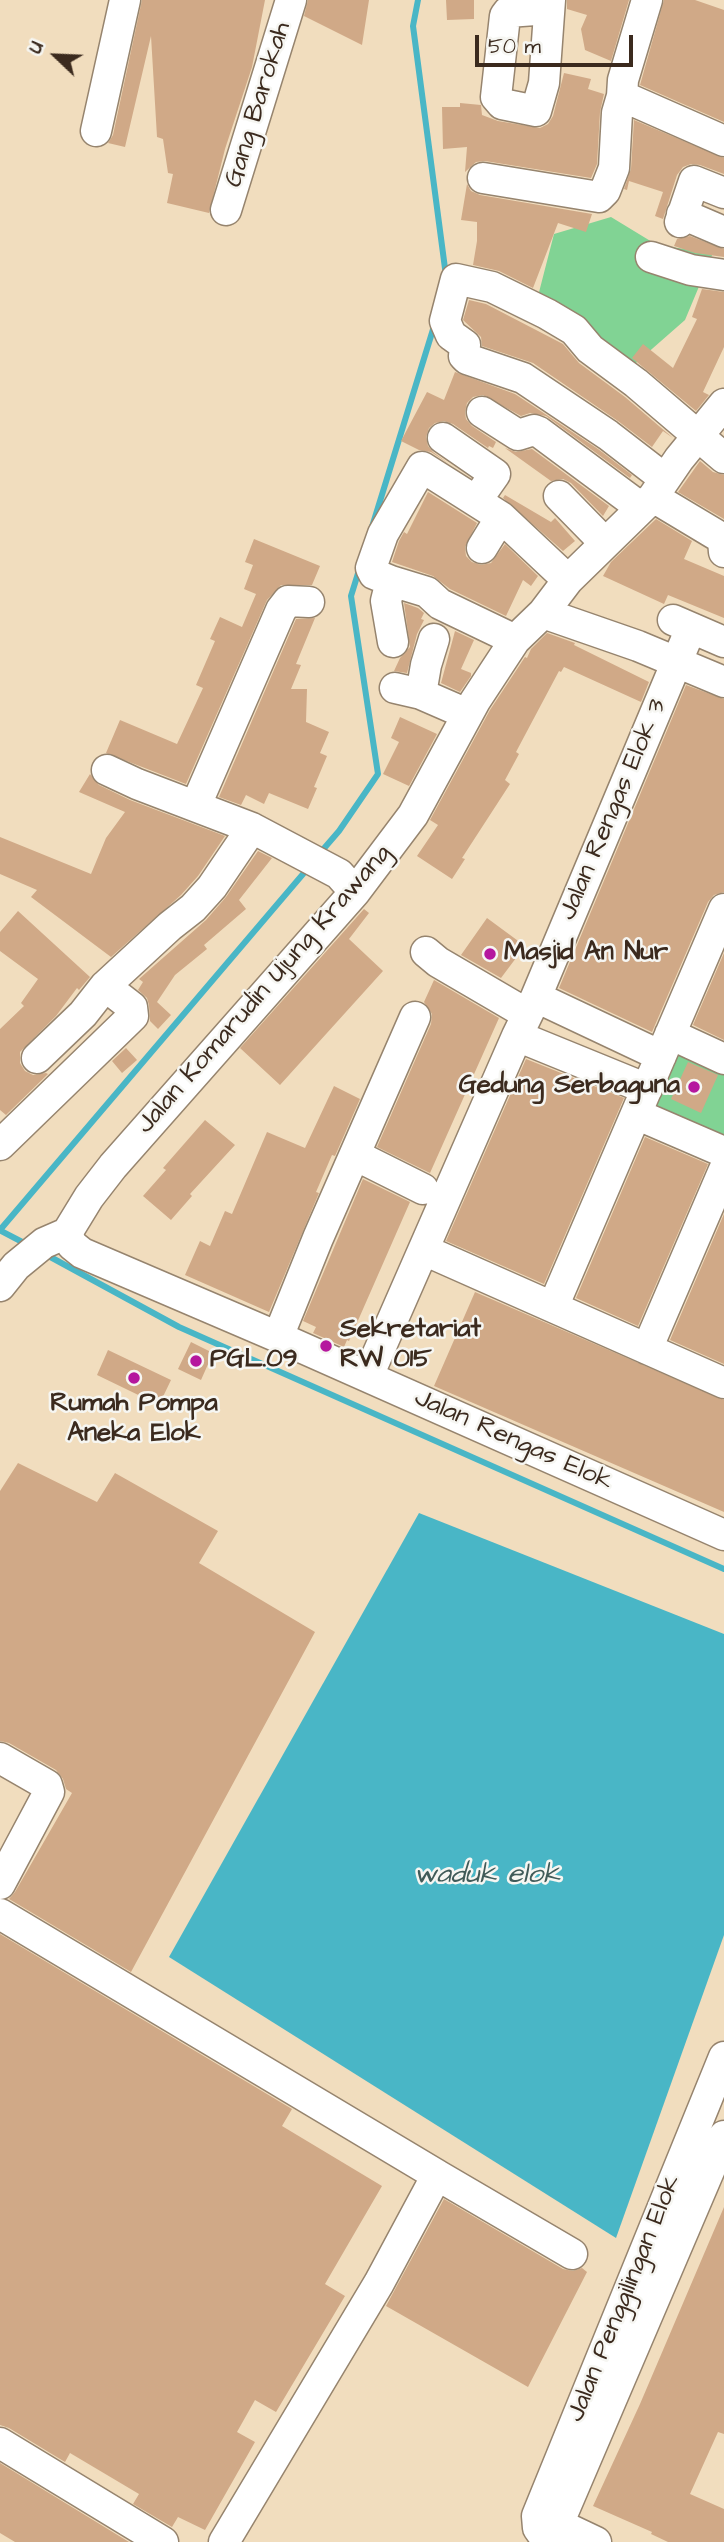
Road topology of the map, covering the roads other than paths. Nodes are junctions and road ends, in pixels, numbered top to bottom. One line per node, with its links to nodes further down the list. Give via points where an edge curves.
1 (125, 0): 5 (street)
2 (291, 0): 9 (street, Gang Barokah)
3 (647, 0): 4 (street, via 622,80)
4 (622, 96): 6 (street); 7 (street, via 614,168 599,197)
5 (96, 131)
6 (724, 141)
7 (483, 178)
8 (724, 193): 10 (street, via 694,181 681,218)
9 (226, 210)
10 (724, 233)
11 (651, 257): 12 (street)
12 (724, 275)
13 (724, 404): 15 (street, Jalan Komarudin Ujung Krawang)
14 (482, 412): 18 (street, via 518,435 539,432)
15 (698, 436): 17 (street); 18 (street, Jalan Komarudin Ujung Krawang); 18 (street, via 590,349 581,336 492,287 456,279 444,321 451,335 465,345 464,356 523,379 608,435)
16 (443, 438): 20 (street, via 495,474)
17 (724, 458)
18 (653, 494): 21 (street, Jalan Komarudin Ujung Krawang); 23 (street, via 723,540)
19 (559, 496): 21 (street)
20 (489, 509): 22 (street); 24 (street, via 422,467 383,534 370,568); 25 (street)
21 (605, 543): 25 (street, Jalan Komarudin Ujung Krawang)
22 (482, 548)
23 (724, 552)
24 (391, 580): 29 (street, via 427,592 440,604); 30 (street, via 386,610)
25 (568, 580): 27 (street, Jalan Komarudin Ujung Krawang)
26 (309, 602): 36 (street, via 288,601 281,610)
27 (542, 612): 29 (street, Jalan Komarudin Ujung Krawang); 32 (street)
28 (434, 639): 34 (street, via 426,665 408,691)
29 (516, 640): 34 (street, Jalan Komarudin Ujung Krawang)
30 (393, 642)
31 (724, 642): 32 (street, Jalan Rengas Elok 3, via 682,624)
32 (676, 661): 33 (street); 42 (street, Jalan Rengas Elok 3)
33 (724, 682)
34 (467, 715): 38 (street, Jalan Komarudin Ujung Krawang, via 413,815)
35 (107, 770): 36 (street)
36 (196, 805): 37 (street)
37 (252, 828): 38 (street); 41 (street, via 193,908)
38 (347, 883): 53 (street, Jalan Komarudin Ujung Krawang)
39 (724, 909): 44 (street)
40 (426, 952): 42 (street)
41 (105, 986): 45 (street); 48 (street, via 132,1007 133,1016)
42 (526, 1016): 44 (street); 47 (street); 54 (street, Jalan Rengas Elok 3)
43 (415, 1017): 50 (street)
44 (665, 1045): 46 (street); 47 (street)
45 (37, 1058)
46 (724, 1059)
47 (641, 1102): 49 (street); 56 (street)
48 (0, 1145)
49 (724, 1152)
50 (355, 1154): 52 (street); 57 (street)
51 (724, 1170): 58 (street)
52 (423, 1189)
53 (55, 1238): 55 (street, Jalan Komarudin Ujung Krawang); 57 (street, Jalan Rengas Elok)
54 (424, 1250): 56 (street); 59 (street, Jalan Rengas Elok 3)
55 (8, 1276)
56 (553, 1307): 58 (street)
57 (278, 1337): 59 (street, Jalan Rengas Elok)
58 (647, 1349): 60 (street)
59 (368, 1377): 61 (street, Jalan Rengas Elok)
60 (724, 1383)
61 (724, 1535)
62 (0, 1758): 63 (street, via 47,1785 49,1792)
63 (0, 1884)
64 (0, 1914): 67 (street)
65 (719, 2081): 70 (street, Jalan Penggilingan Elok, via 537,2516 538,2528)
66 (724, 2136): 70 (street, Jalan Penggilingan Elok)
67 (437, 2175): 68 (street); 72 (street, via 379,2284)
68 (572, 2254)
69 (0, 2443): 71 (street)
70 (551, 2535): 73 (street)
71 (163, 2542)
72 (223, 2542)
73 (596, 2542)

